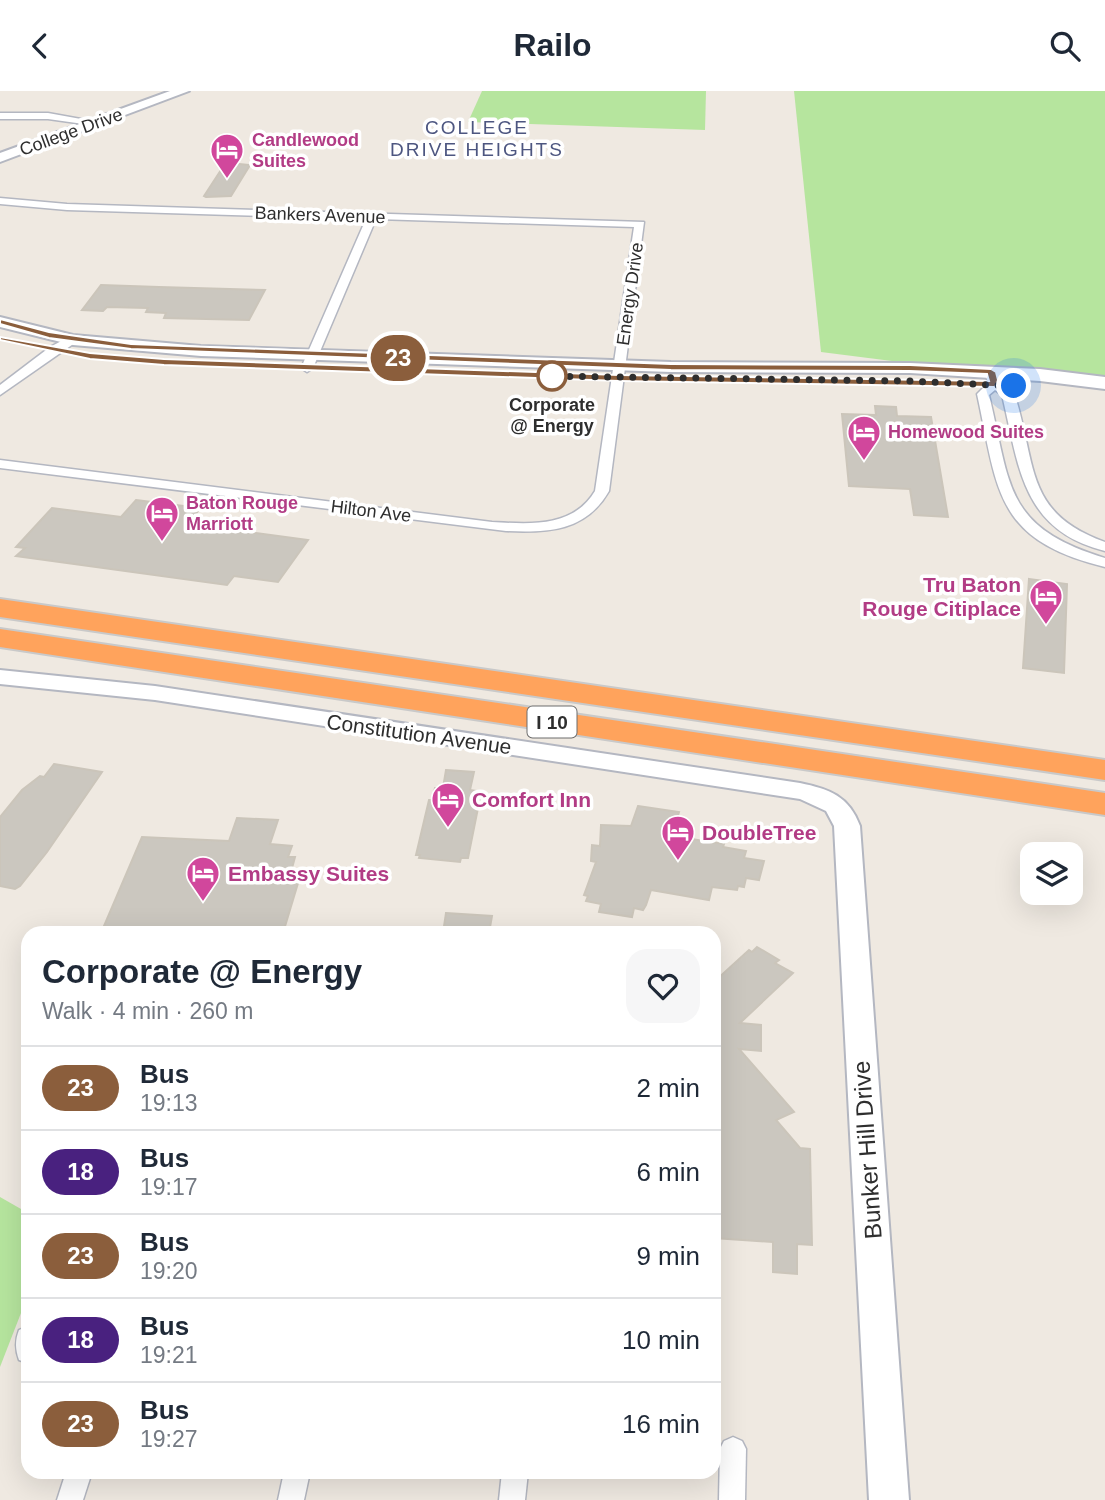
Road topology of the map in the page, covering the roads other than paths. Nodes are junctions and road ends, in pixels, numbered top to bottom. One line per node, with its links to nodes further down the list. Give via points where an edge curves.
1 (182, 91): 3 (street, College Drive)
2 (0, 116): 3 (street)
3 (98, 123): 4 (street, College Drive)
4 (0, 158)
5 (0, 201): 6 (street, Bankers Avenue)
6 (372, 216): 7 (street, Bankers Avenue); 15 (street)
7 (640, 223): 17 (street, Energy Drive)
8 (0, 322): 9 (street)
9 (73, 339): 11 (street); 12 (street)
10 (0, 340): 12 (street)
11 (131, 347): 13 (street, via 103,349); 15 (street)
12 (54, 350): 13 (street); 20 (street)
13 (90, 356): 15 (street, via 164,362)
14 (464, 360): 15 (street); 16 (street, via 436,367); 17 (street)
15 (310, 361): 16 (street)
16 (433, 372): 17 (street)
17 (620, 372): 18 (street); 25 (street, Energy Drive, via 602,491 598,501)
18 (993, 378): 19 (street); 21 (street); 22 (street, via 983,394); 23 (street, via 1008,393)
19 (1105, 383)
20 (0, 391)
21 (1105, 396)
22 (996, 450): 23 (street); 27 (street, via 1012,506)
23 (1024, 451): 26 (street, via 1040,505)
24 (0, 464): 25 (street, Hilton Ave, via 492,526 537,528)
25 (574, 518)
26 (1054, 519): 27 (street); 28 (street)
27 (1031, 526): 29 (street, via 1075,552)
28 (1105, 547)
29 (1105, 563)
30 (0, 590): 34 (highway)
31 (0, 608): 35 (highway, I 10)
32 (0, 638): 37 (highway, I 10)
33 (0, 677): 36 (street, Constitution Avenue, via 155,693 786,789 822,796)
34 (1105, 750)
35 (1105, 770)
36 (835, 804): 46 (street, Bunker Hill Drive, via 848,826)
37 (1105, 804)
38 (733, 1449): 45 (street)
39 (77, 1479): 42 (street)
40 (296, 1479): 43 (street)
41 (514, 1479): 44 (street)
42 (70, 1500)
43 (291, 1500)
44 (512, 1500)
45 (732, 1500)
46 (889, 1500)

